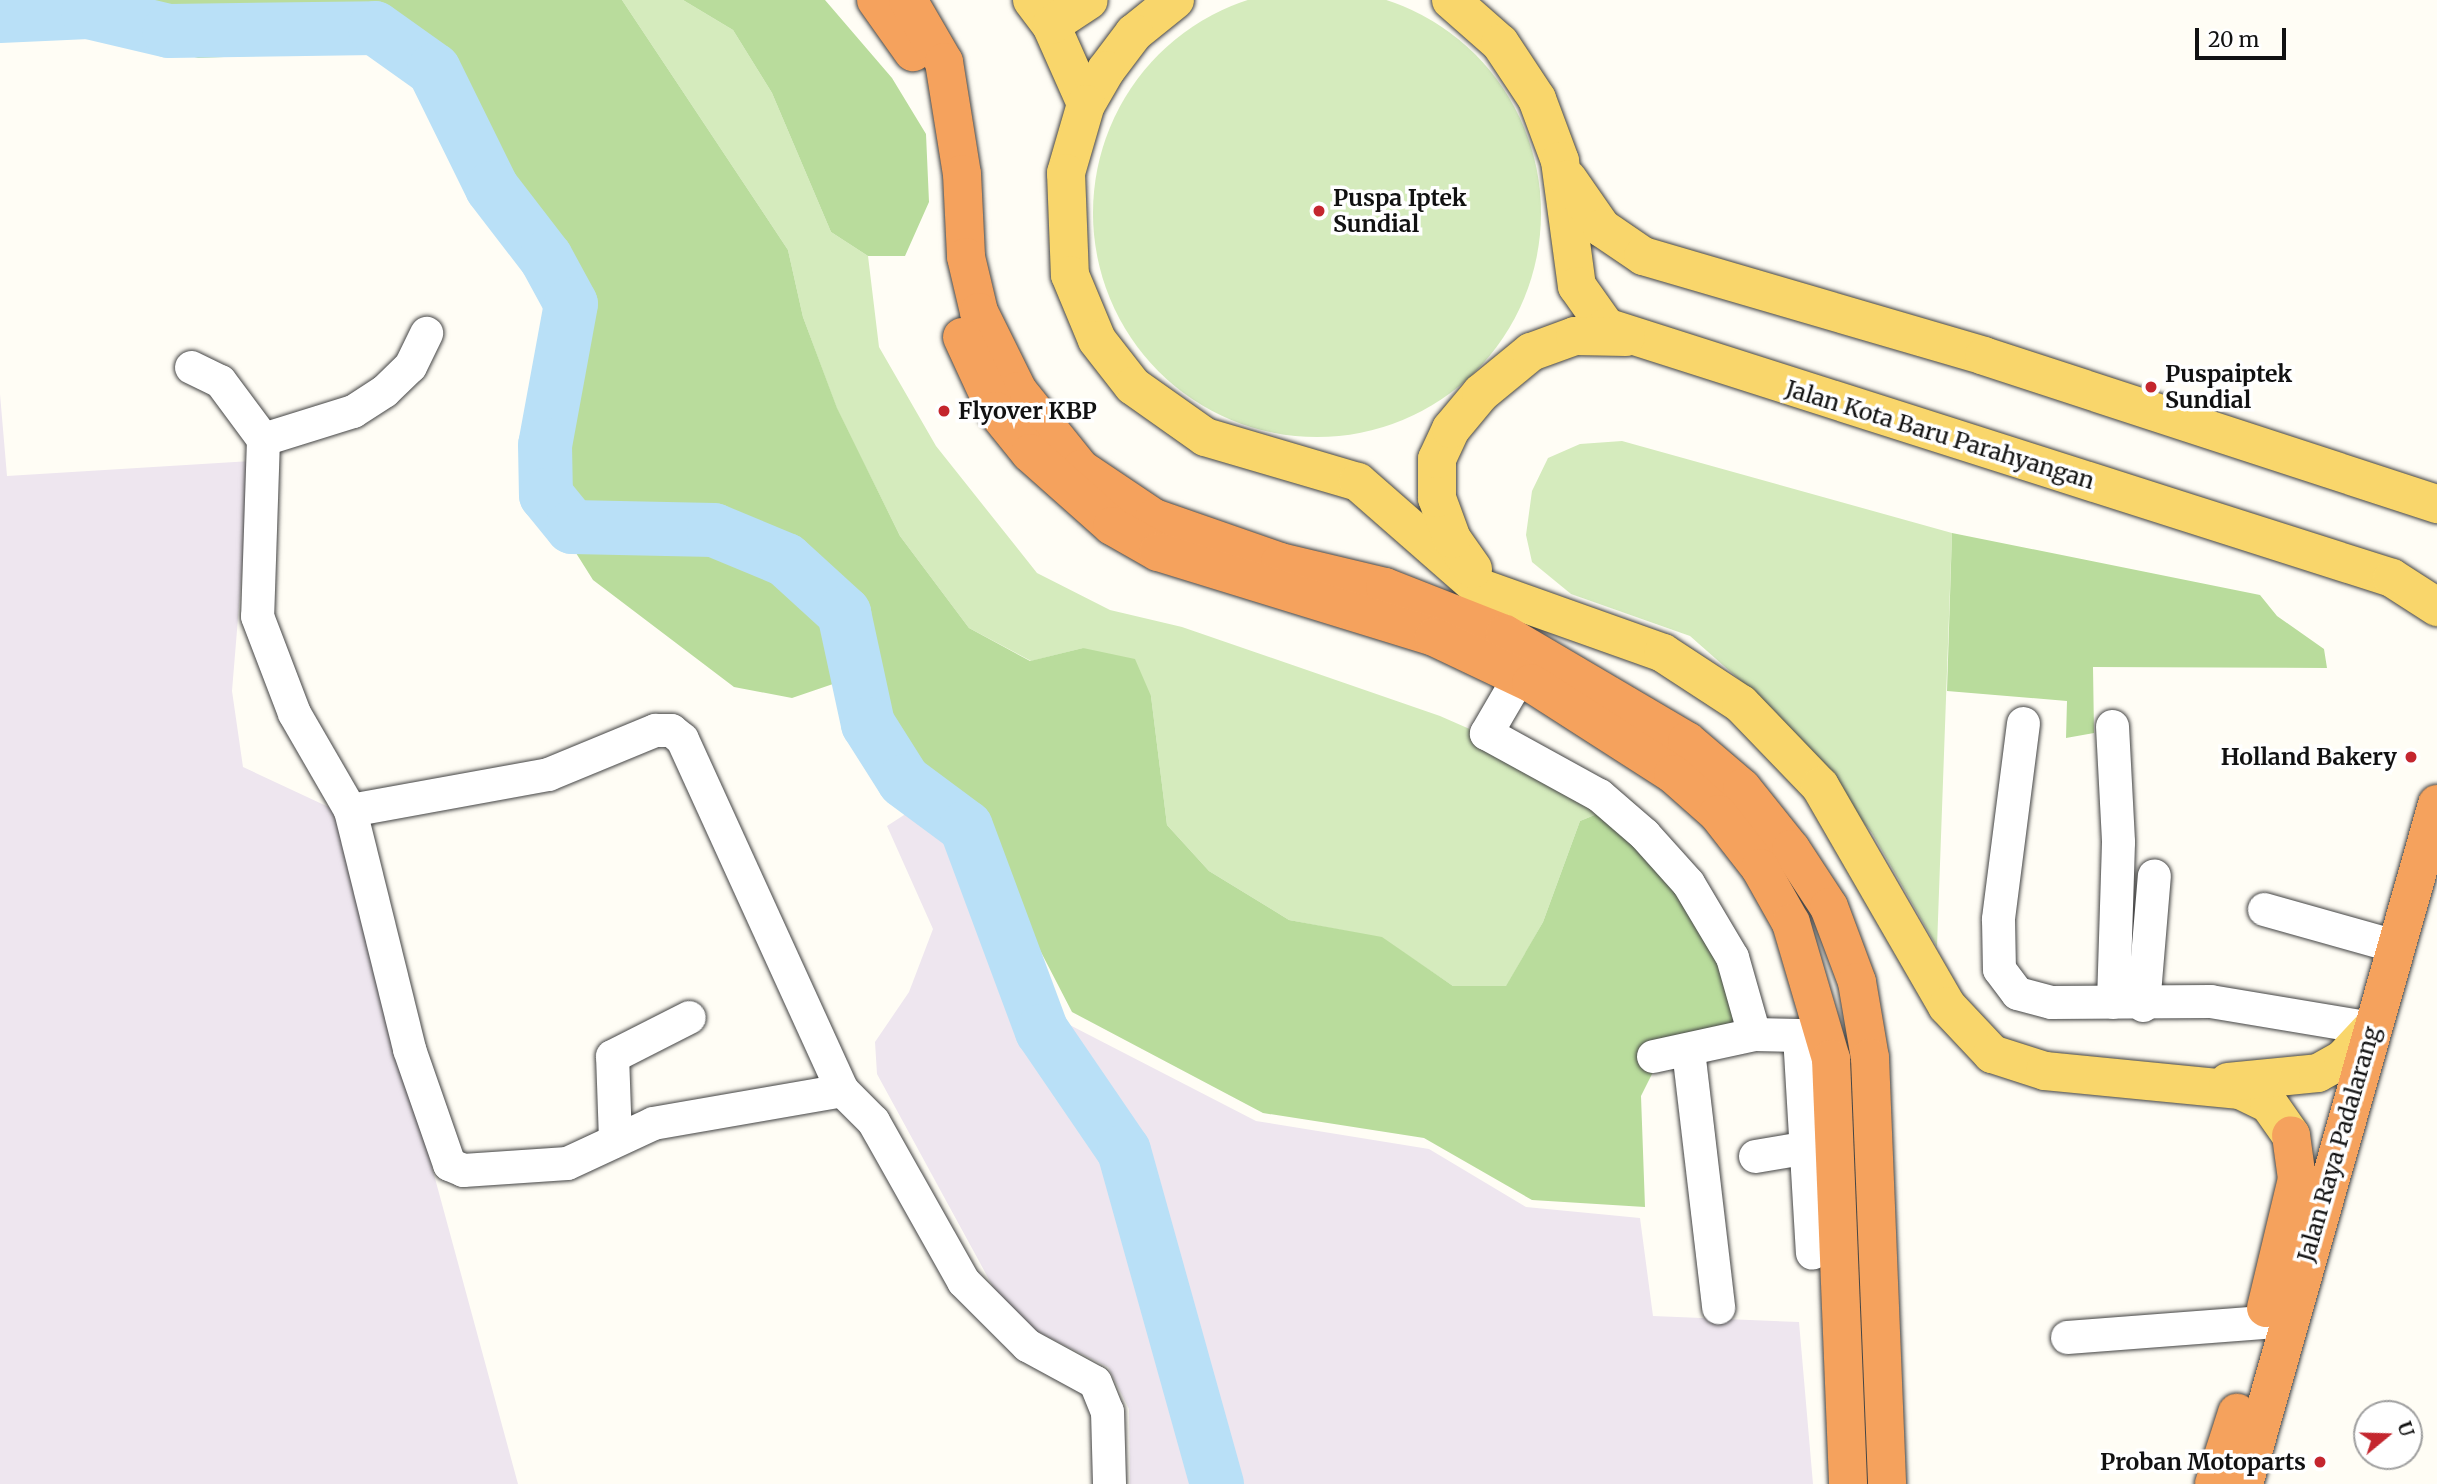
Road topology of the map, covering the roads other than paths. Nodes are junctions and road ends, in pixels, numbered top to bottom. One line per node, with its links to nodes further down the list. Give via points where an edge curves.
1 (876, 0): 16 (highway, via 915,56 927,87 952,309 996,411 1030,453 1112,526 1158,552 1434,638)
2 (908, 0): 40 (highway, via 944,62 962,174 966,257 979,312 1018,391 1081,469 1154,518 1280,562 1385,587 1505,634 1687,741 1742,788 1791,849 1829,908 1859,994 1876,1152)
3 (1089, 0): 6 (main road)
4 (1175, 0): 7 (main road, via 1134,33)
5 (1451, 0): 8 (main road, Jalan Kota Baru Parahyangan, via 1516,63)
6 (1041, 13): 7 (main road)
7 (1086, 104): 15 (main road, via 1066,173 1064,243 1097,340 1133,386 1182,425 1234,448 1298,463 1367,487 1466,579)
8 (1560, 161): 10 (main road, Jalan Kota Baru Parahyangan, via 1580,293 1602,324); 13 (main road, Jalan Kota Baru Parahyangan, via 1592,217 1643,256 1984,356)
9 (426, 333): 12 (street, via 410,366 384,391 352,411)
10 (1635, 339): 14 (main road, Jalan Kota Baru Parahyangan, via 2392,578); 15 (main road, via 1575,336 1531,352 1464,411 1437,460 1437,498 1461,553 1504,594)
11 (191, 367): 12 (street, via 220,381)
12 (263, 439): 20 (street, via 257,616 294,713)
13 (2437, 504)
14 (2437, 607)
15 (1556, 618): 30 (main road, via 1681,663 1741,704 1790,750 1849,831 1947,1006 1980,1045 2031,1068)
16 (1518, 678): 27 (street, via 1486,733 1599,795 1688,883 1732,957); 40 (highway, via 1673,774 1743,846 1791,923 1831,1059)
17 (2023, 723): 24 (street, via 2004,847 1999,969 2029,1000)
18 (2112, 726): 24 (street)
19 (2437, 804): 23 (highway, Jalan Raya Padalarang)
20 (351, 810): 31 (street, via 548,774 655,730 671,730 682,739 732,843); 33 (street, via 409,1049 449,1164 463,1170 567,1163)
21 (2154, 876): 24 (street)
22 (2264, 909): 23 (street)
23 (2396, 946): 26 (highway, Jalan Raya Padalarang)
24 (2128, 1004): 26 (street, via 2221,1002)
25 (689, 1017): 33 (street, via 612,1056)
26 (2372, 1028): 30 (main road, via 2343,1059 2304,1077); 41 (highway, Jalan Raya Padalarang)
27 (1754, 1034): 28 (street); 34 (street, via 1799,1035)
28 (1688, 1050): 29 (street); 37 (street)
29 (1653, 1056)
30 (2132, 1079): 32 (main road, via 2251,1093 2276,1111)
31 (842, 1090): 33 (street, via 653,1123); 42 (street, via 873,1121 963,1281 1027,1345 1095,1382 1107,1411)
32 (2291, 1135): 38 (highway, Jalan Raya Padalarang, via 2297,1179)
33 (615, 1140)
34 (1808, 1147): 35 (street); 36 (street)
35 (1755, 1156)
36 (1812, 1253)
37 (1718, 1307)
38 (2262, 1322): 39 (street); 45 (highway, Jalan Raya Padalarang)
39 (2067, 1337)
40 (1859, 1345): 43 (highway); 44 (highway)
41 (2247, 1477)
42 (1109, 1484)
43 (1848, 1484)
44 (1887, 1484)
45 (2214, 1484)

